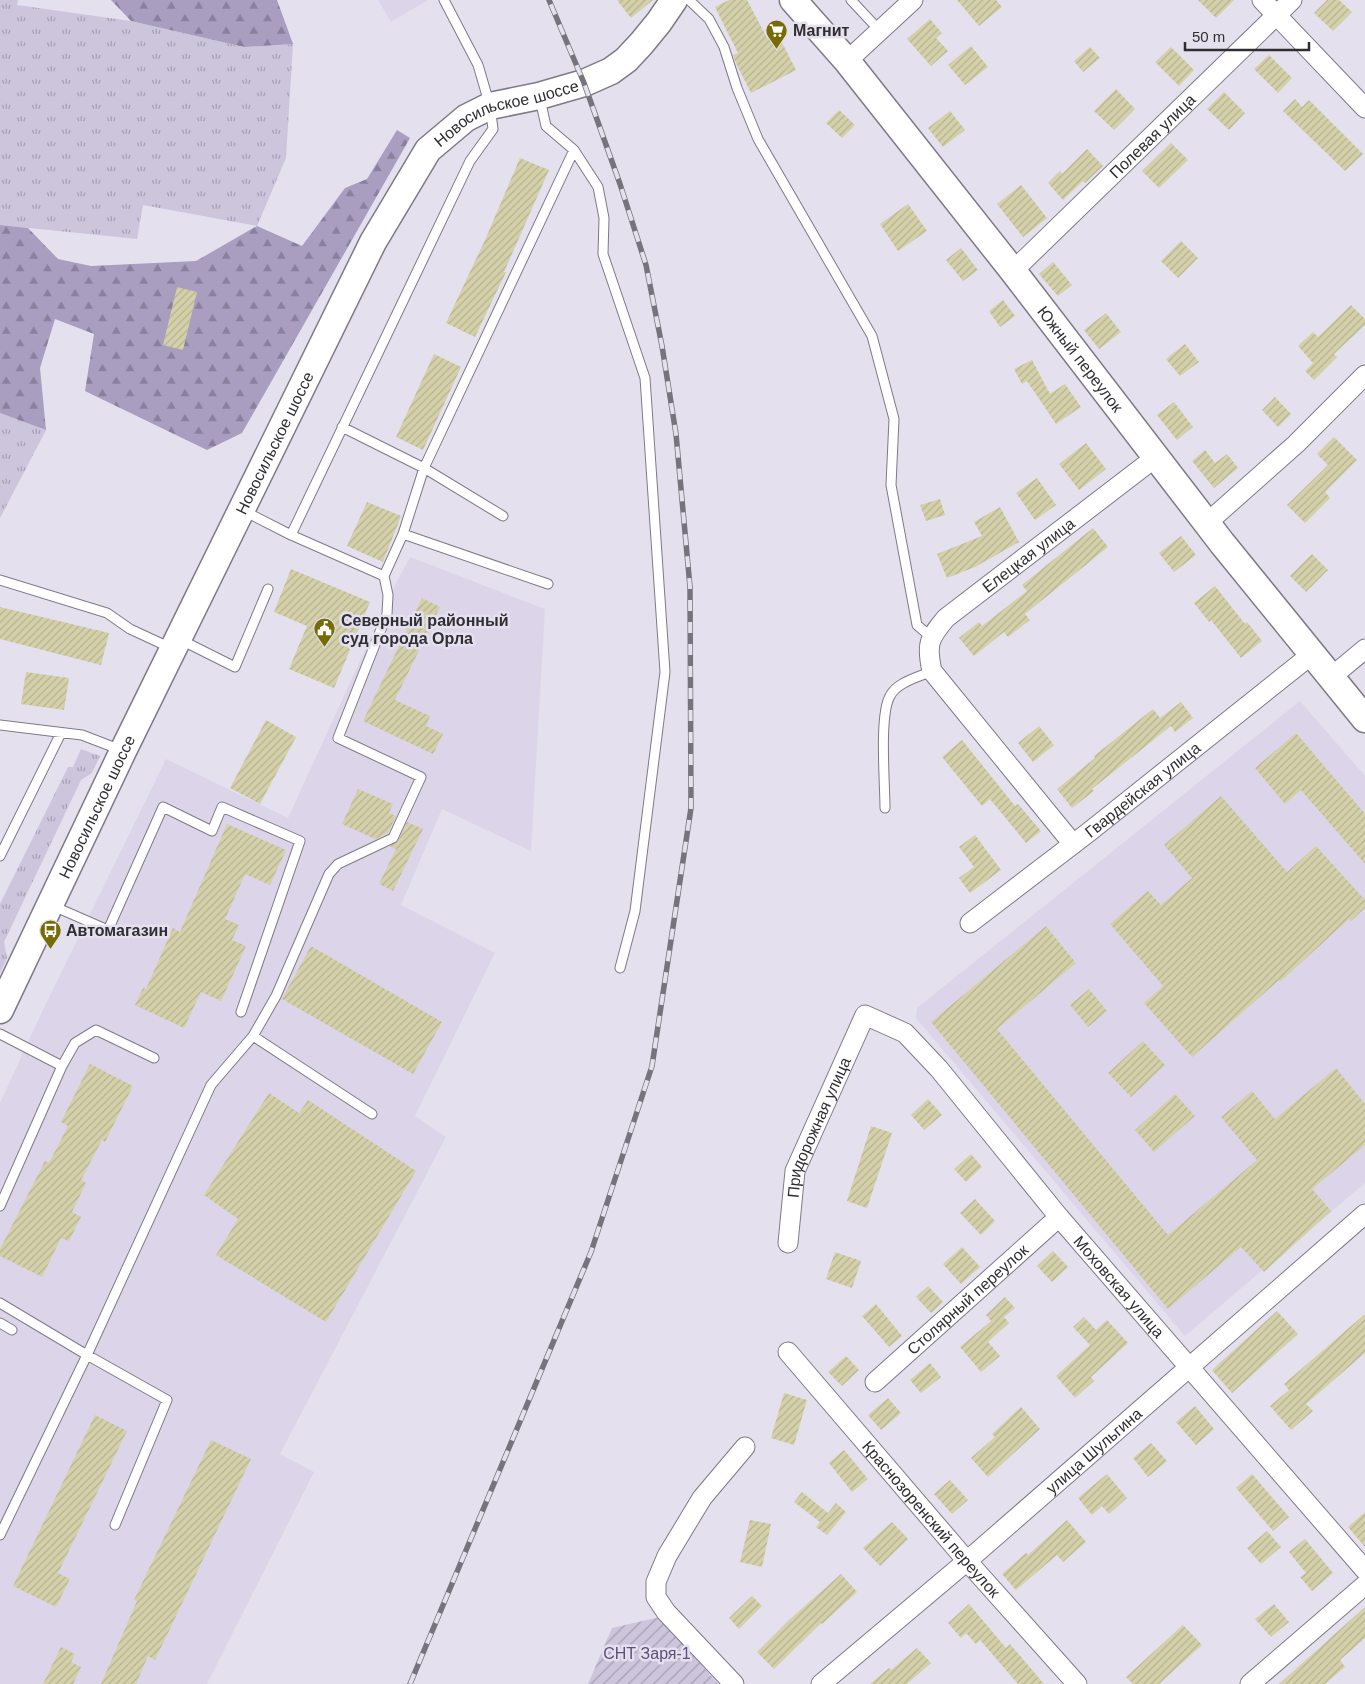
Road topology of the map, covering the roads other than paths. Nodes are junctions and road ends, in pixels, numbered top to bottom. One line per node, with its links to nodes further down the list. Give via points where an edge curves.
1 (444, 0): 14 (lane, via 478,65)
2 (674, 0): 10 (street, Новосильское шоссе)
3 (688, 0): 10 (street); 31 (lane, via 710,19 724,47 758,139 872,336 894,419 891,485 917,625)
4 (793, 0): 12 (street, Южный переулок)
5 (851, 0): 11 (lane)
6 (913, 0): 11 (street)
7 (1262, 0): 9 (street)
8 (1292, 0): 9 (street, Полевая улица)
9 (1278, 15): 15 (street); 17 (street, Полевая улица)
10 (659, 22): 13 (street, Новосильское шоссе, via 626,60 611,71)
11 (880, 30): 12 (street)
12 (847, 61): 17 (street, Южный переулок)
13 (539, 96): 14 (street, Новосильское шоссе); 16 (lane, via 546,126)
14 (490, 106): 19 (lane, via 493,129 470,161); 22 (street, Новосильское шоссе, via 466,118 428,150 373,242)
15 (1365, 108)
16 (574, 150): 21 (lane); 46 (lane, via 598,187 604,218 603,254 645,378 666,672 635,911)
17 (1013, 271): 20 (street, Южный переулок)
18 (1365, 375): 24 (street, via 1296,444)
19 (342, 427): 21 (lane); 26 (lane)
20 (1156, 457): 24 (street, Южный переулок); 31 (street, Елецкая улица, via 946,618)
21 (424, 468): 23 (lane); 25 (lane)
22 (242, 510): 26 (lane); 32 (street, Новосильское шоссе)
23 (503, 516)
24 (1207, 523): 34 (street, Южный переулок)
25 (403, 534): 27 (lane); 29 (lane)
26 (291, 535): 27 (lane)
27 (384, 576): 51 (lane, via 387,614 338,738 421,777 393,838 338,864 329,874 276,996)
28 (0, 580): 32 (lane, via 107,613 130,628)
29 (548, 584)
30 (268, 589): 32 (lane, via 235,667)
31 (931, 637): 35 (street, via 929,656)
32 (176, 644): 40 (street, Новосильское шоссе)
33 (1365, 648): 36 (street)
34 (1311, 655): 36 (street, Южный переулок); 42 (street, Гвардейская улица)
35 (932, 671): 41 (lane, via 899,686 890,696 884,719); 42 (street)
36 (1330, 678): 37 (street, Южный переулок)
37 (1365, 719)
38 (0, 725): 39 (lane)
39 (61, 732): 40 (lane, via 82,735); 43 (lane)
40 (123, 751): 44 (street, Новосильское шоссе)
41 (885, 808)
42 (1073, 844): 45 (street, Гвардейская улица)
43 (0, 856)
44 (50, 904): 47 (street, Новосильское шоссе); 48 (lane, via 108,930 164,807 212,830 222,807 300,841)
45 (970, 923)
46 (620, 968)
47 (1, 1007)
48 (241, 1012)
49 (865, 1015): 57 (street, Моховская улица, via 904,1033 939,1069); 58 (street, Придорожная улица, via 795,1171)
50 (0, 1034): 53 (lane)
51 (253, 1036): 54 (lane); 63 (lane, via 211,1085)
52 (154, 1058): 53 (lane, via 96,1030 76,1043)
53 (62, 1066): 55 (lane)
54 (372, 1114)
55 (0, 1206)
56 (1365, 1214): 64 (street, улица Шульгина)
57 (1059, 1217): 64 (street, Моховская улица); 65 (street, Столярный переулок)
58 (788, 1243)
59 (0, 1303): 63 (lane)
60 (0, 1324): 61 (lane)
61 (12, 1330)
62 (788, 1352): 69 (street, Краснозоренский переулок)
63 (87, 1355): 67 (lane, via 168,1400); 68 (lane)
64 (1190, 1366): 69 (street, улица Шульгина); 70 (street, Моховская улица)
65 (875, 1382)
66 (745, 1448): 72 (street, via 702,1498 667,1556 656,1582 656,1597 666,1612)
67 (115, 1525)
68 (0, 1535)
69 (967, 1561): 73 (street, улица Шульгина); 74 (street, Краснозоренский переулок)
70 (1365, 1570)
71 (1365, 1585): 75 (street)
72 (734, 1684)
73 (821, 1684)
74 (1077, 1684)
75 (1250, 1684)

